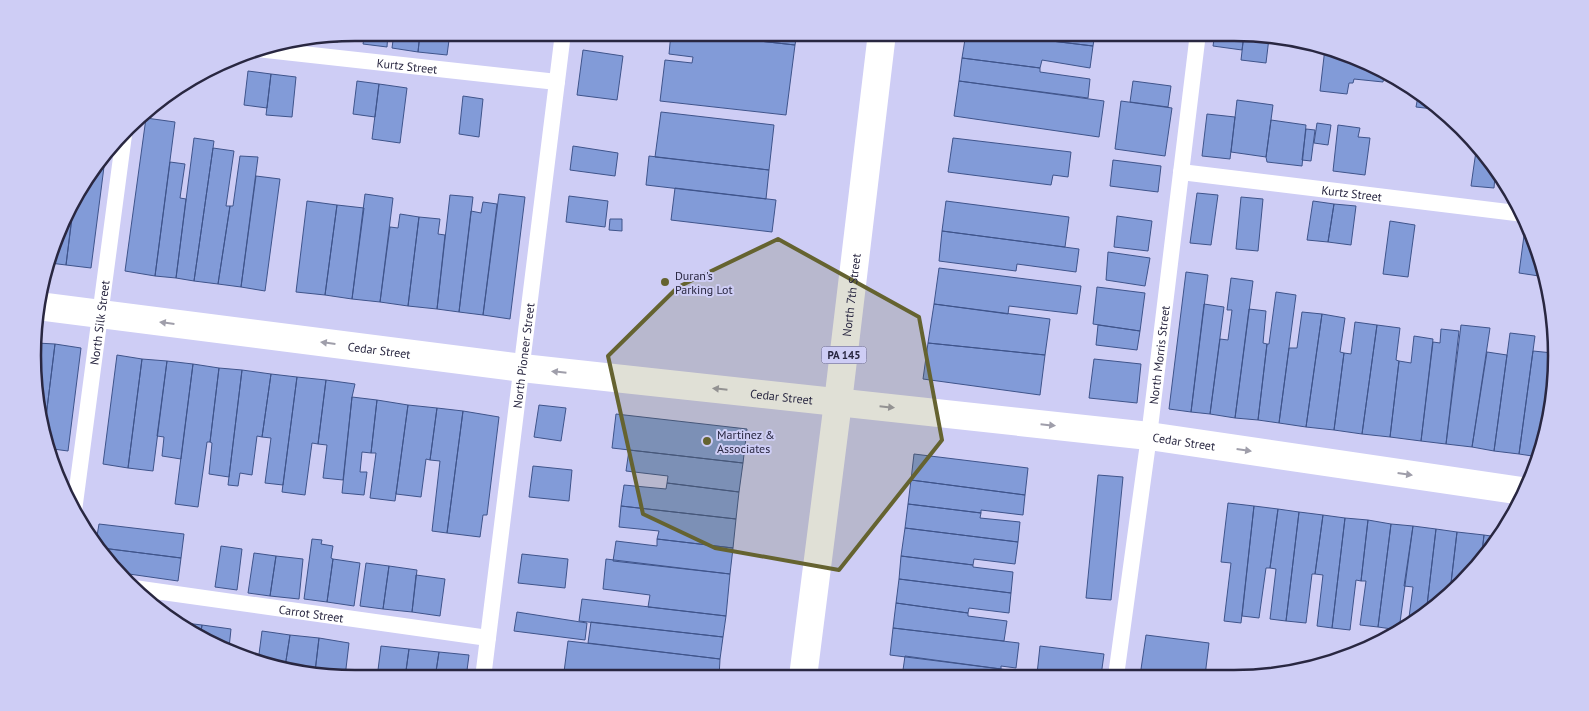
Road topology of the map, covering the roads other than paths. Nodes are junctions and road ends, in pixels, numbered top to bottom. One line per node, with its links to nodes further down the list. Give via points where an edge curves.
1 (562, 41): 5 (lane, North Pioneer Street)
2 (881, 41): 12 (street, North 7th Street / PA 145)
3 (1197, 41): 7 (lane, North Morris Street)
4 (277, 51): 5 (lane, Kurtz Street)
5 (557, 82): 11 (lane, North Pioneer Street)
6 (123, 144): 10 (lane, North Silk Street)
7 (1181, 172): 8 (lane, Kurtz Street); 13 (lane, North Morris Street)
8 (1513, 213)
9 (45, 307): 10 (street, Cedar Street)
10 (101, 314): 11 (street, Cedar Street, one-way to 10); 15 (lane, North Silk Street)
11 (522, 368): 12 (street, Cedar Street, one-way to 11); 17 (lane, North Pioneer Street)
12 (838, 402): 13 (street, Cedar Street, one-way to 13); 19 (street, North 7th Street / PA 145)
13 (1149, 436): 14 (street, Cedar Street, one-way to 14); 20 (lane, North Morris Street)
14 (1517, 490)
15 (76, 498)
16 (145, 590): 17 (lane, Carrot Street)
17 (488, 638): 18 (lane, North Pioneer Street)
18 (484, 670)
19 (804, 670)
20 (1117, 670)

